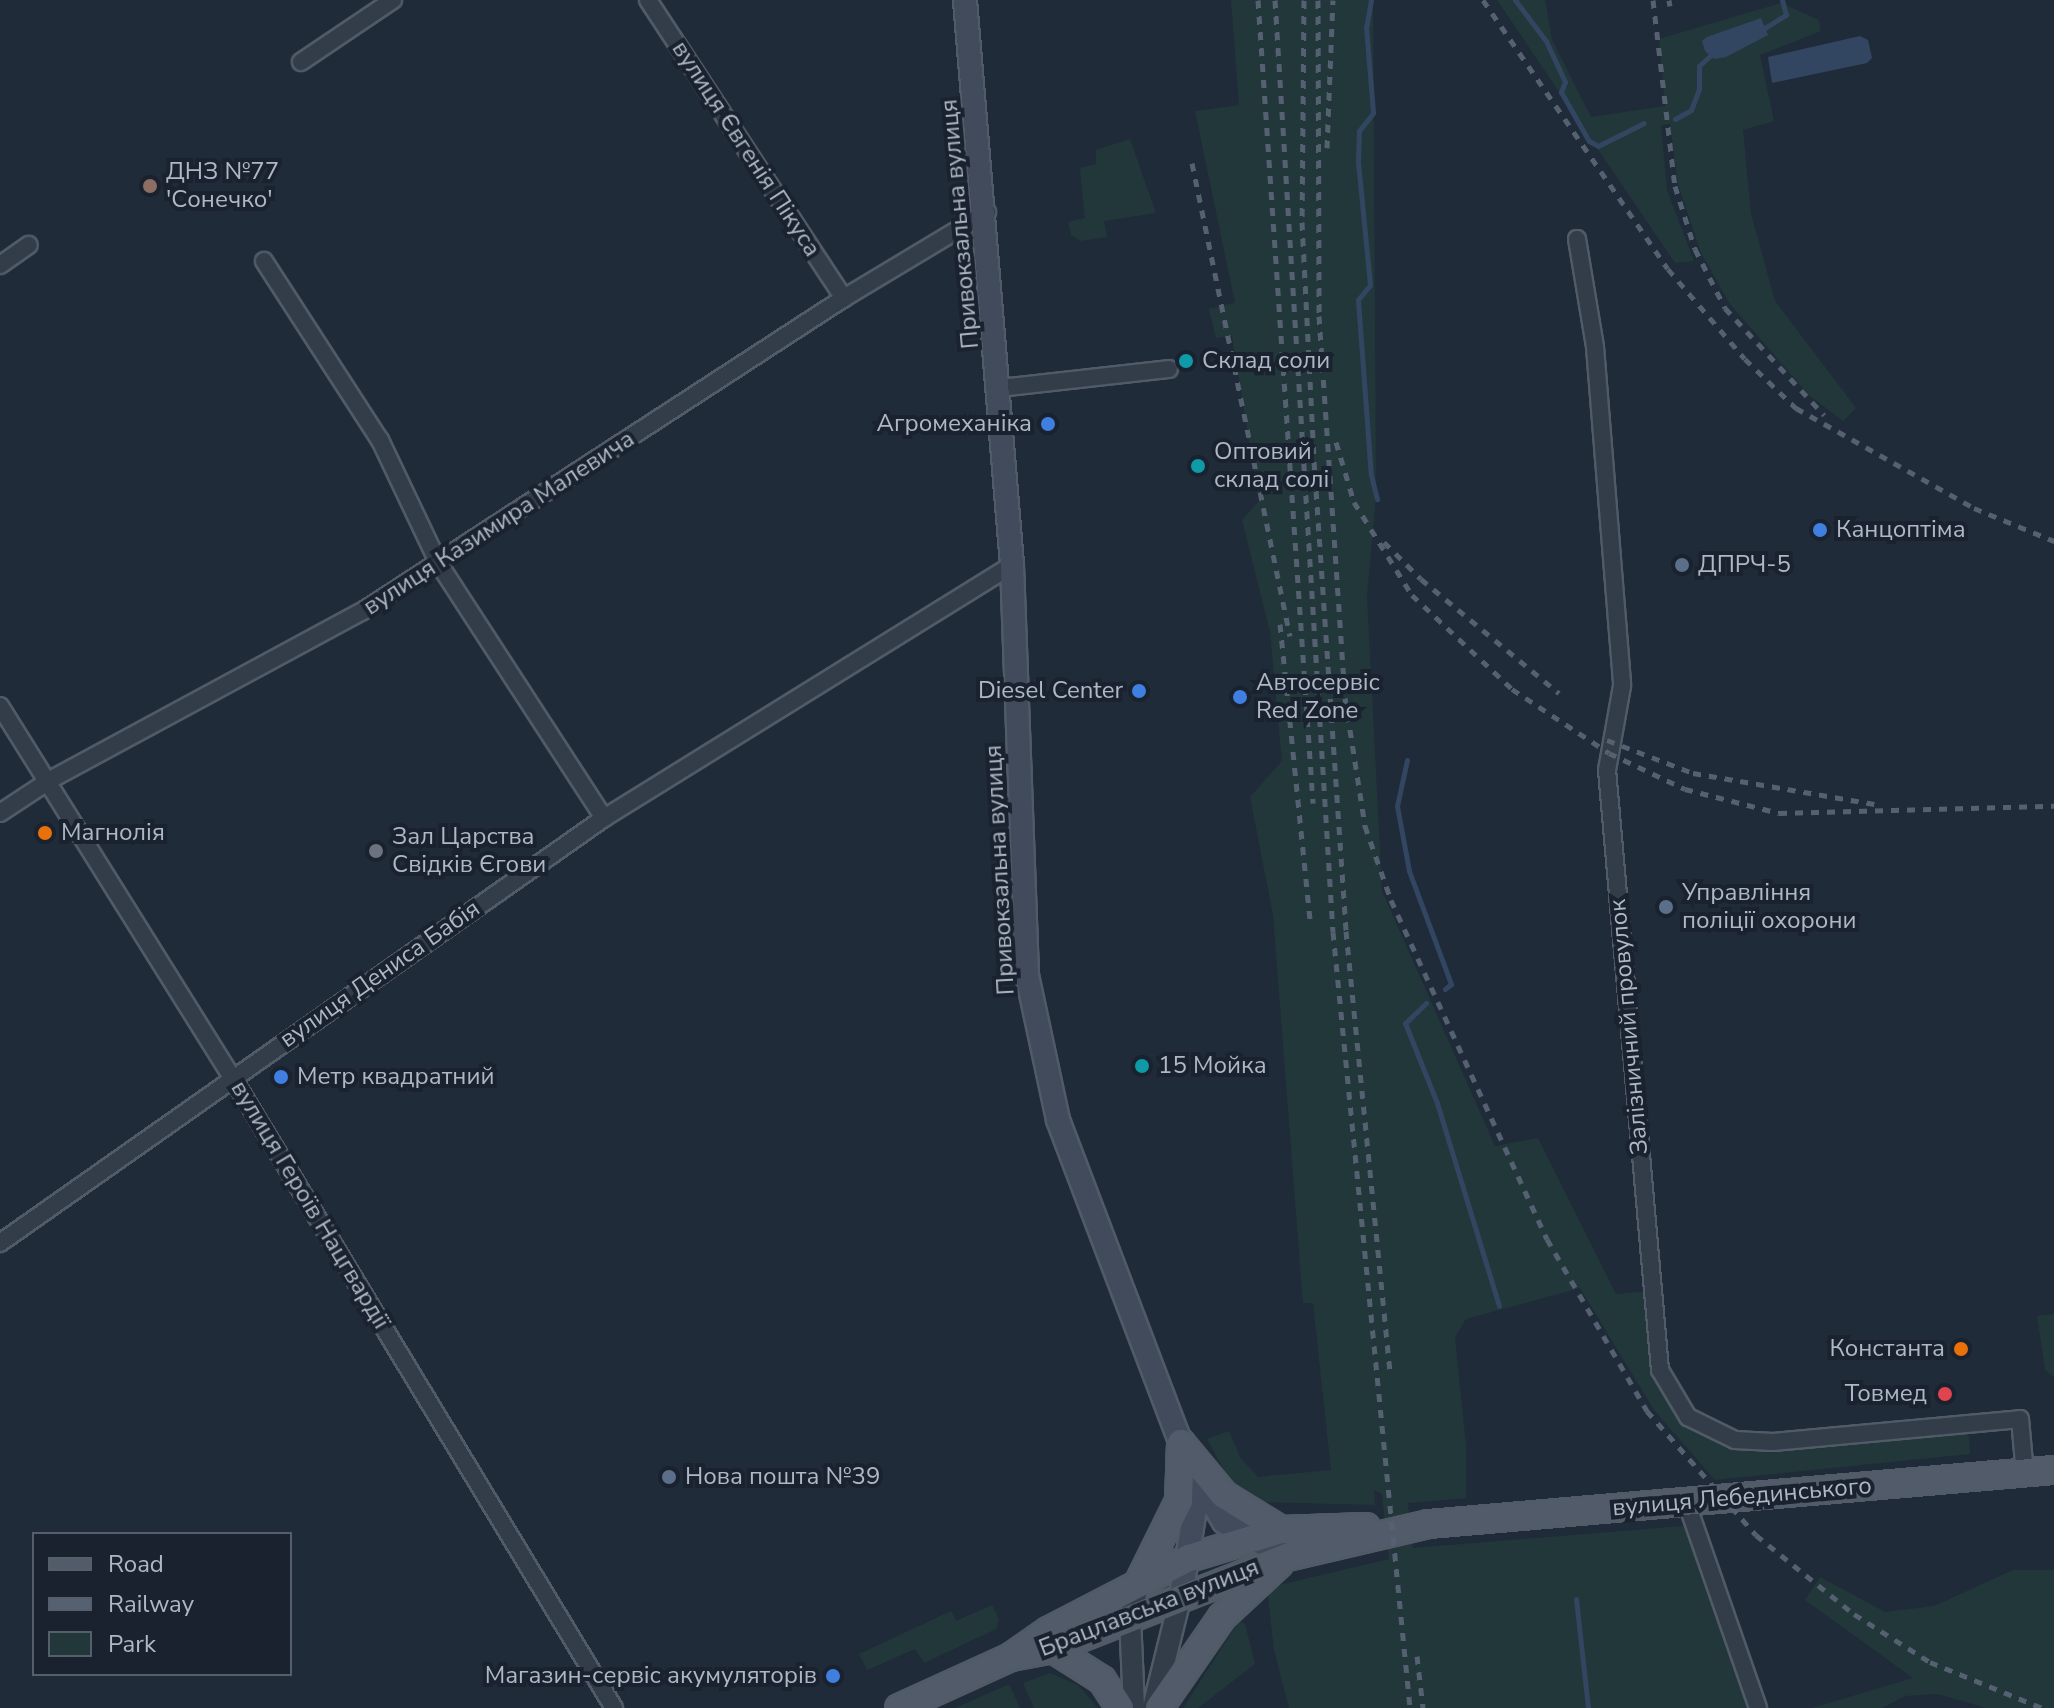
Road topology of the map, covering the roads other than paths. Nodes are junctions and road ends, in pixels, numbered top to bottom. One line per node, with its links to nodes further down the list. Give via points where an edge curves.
1 (393, 0): 4 (street)
2 (648, 0): 10 (street, вулиця Євгенія Пікуса)
3 (965, 0): 5 (main road, Привокзальна вулиця)
4 (301, 62)
5 (987, 212): 10 (street, вулиця Казимира Малевича); 12 (main road, Привокзальна вулиця)
6 (1577, 239): 23 (street, Залізничний провулок, via 1595,347 1622,686 1607,770 1660,1370 1688,1417 1735,1440 1773,1442 2020,1419)
7 (29, 245): 9 (street)
8 (264, 261): 13 (street, via 380,440)
9 (0, 265)
10 (844, 298): 13 (street, вулиця Казимира Малевича)
11 (1169, 369): 12 (street)
12 (1000, 388): 14 (main road, Привокзальна вулиця)
13 (439, 564): 16 (street, вулиця Казимира Малевича, via 363,611); 18 (street)
14 (1012, 565): 18 (street, вулиця Дениса Бабія); 21 (main road, Привокзальна вулиця, via 1027,975 1058,1120)
15 (0, 706): 16 (street, вулиця Героїв Нацгвардії)
16 (50, 780): 17 (street, вулиця Казимира Малевича); 19 (street, вулиця Героїв Нацгвардії)
17 (0, 813)
18 (604, 818): 19 (street, вулиця Дениса Бабія)
19 (232, 1077): 20 (street, вулиця Дениса Бабія); 35 (street, вулиця Героїв Нацгвардії)
20 (0, 1243)
21 (1181, 1443): 26 (main road, via 1224,1495); 27 (main road, via 1210,1505); 29 (main road, Привокзальна вулиця, via 1195,1510); 30 (main road, via 1179,1501)
22 (2054, 1470): 23 (main road, вулиця Лебединського)
23 (2025, 1474): 24 (main road, вулиця Лебединського)
24 (1686, 1501): 25 (main road, вулиця Лебединського); 41 (street)
25 (1429, 1524): 26 (main road, вулиця Лебединського); 28 (main road, вулиця Лебединського)
26 (1281, 1530): 27 (main road, Брацлавська вулиця)
27 (1246, 1538): 28 (main road); 29 (main road, Брацлавська вулиця)
28 (1287, 1557): 31 (main road, Брацлавська вулиця); 40 (main road, via 1222,1617)
29 (1189, 1558): 30 (main road, Брацлавська вулиця); 31 (main road, Привокзальна вулиця)
30 (1139, 1582): 32 (street); 34 (main road, Брацлавська вулиця)
31 (1181, 1595): 32 (main road, Брацлавська вулиця); 39 (street, Привокзальна вулиця)
32 (1130, 1618): 33 (main road, Брацлавська вулиця); 38 (street)
33 (1053, 1649): 34 (main road, Брацлавська вулиця); 37 (main road, via 1102,1680)
34 (1011, 1657): 36 (main road, Брацлавська вулиця)
35 (614, 1708)
36 (899, 1708)
37 (1120, 1708)
38 (1134, 1708)
39 (1153, 1708)
40 (1159, 1708)
41 (1758, 1708)

